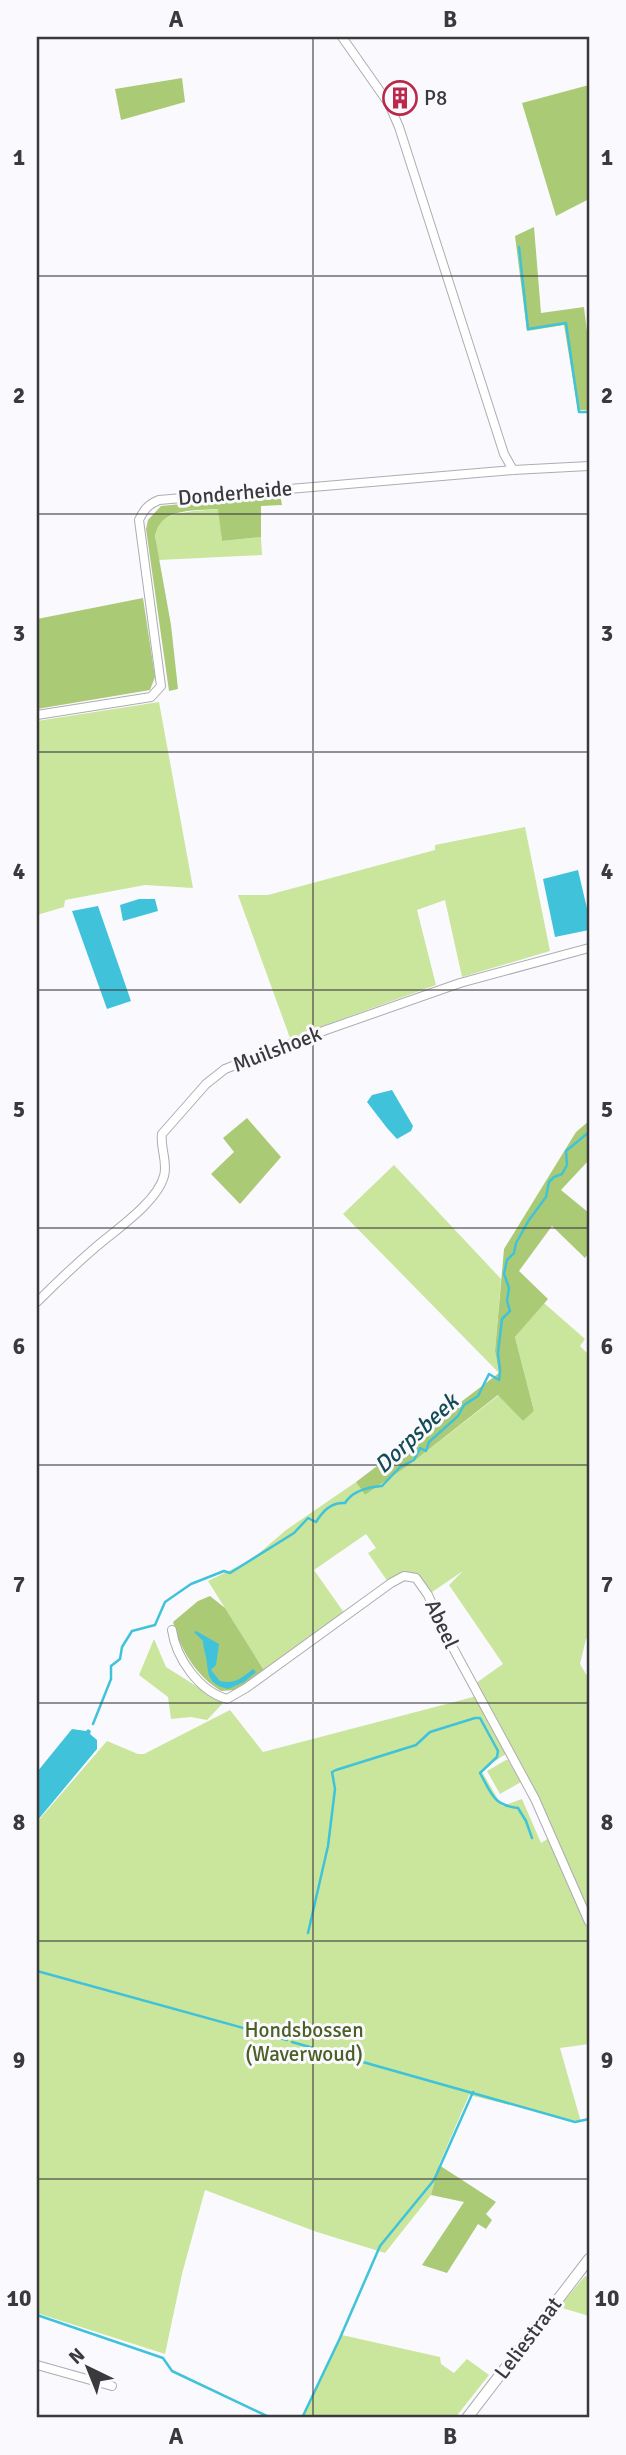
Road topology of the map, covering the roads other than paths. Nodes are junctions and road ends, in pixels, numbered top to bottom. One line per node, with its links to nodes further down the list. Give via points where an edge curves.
1 (342, 37): 3 (street, via 399,125 504,454)
2 (589, 466): 3 (street, Donderheide)
3 (513, 470): 4 (street, Donderheide, via 180,497 150,504 139,520 161,687 151,697)
4 (37, 715)
5 (589, 948): 6 (street, Muilshoek, via 460,983 225,1069 162,1134 165,1174 153,1195)
6 (37, 1302)
7 (172, 1630): 8 (street, Abeel, via 189,1671 212,1692 229,1698 391,1583 404,1576 416,1578 535,1799)
8 (589, 1922)
9 (589, 2259): 12 (street, Leliestraat)
10 (37, 2365): 11 (street)
11 (112, 2386)
12 (467, 2418)

